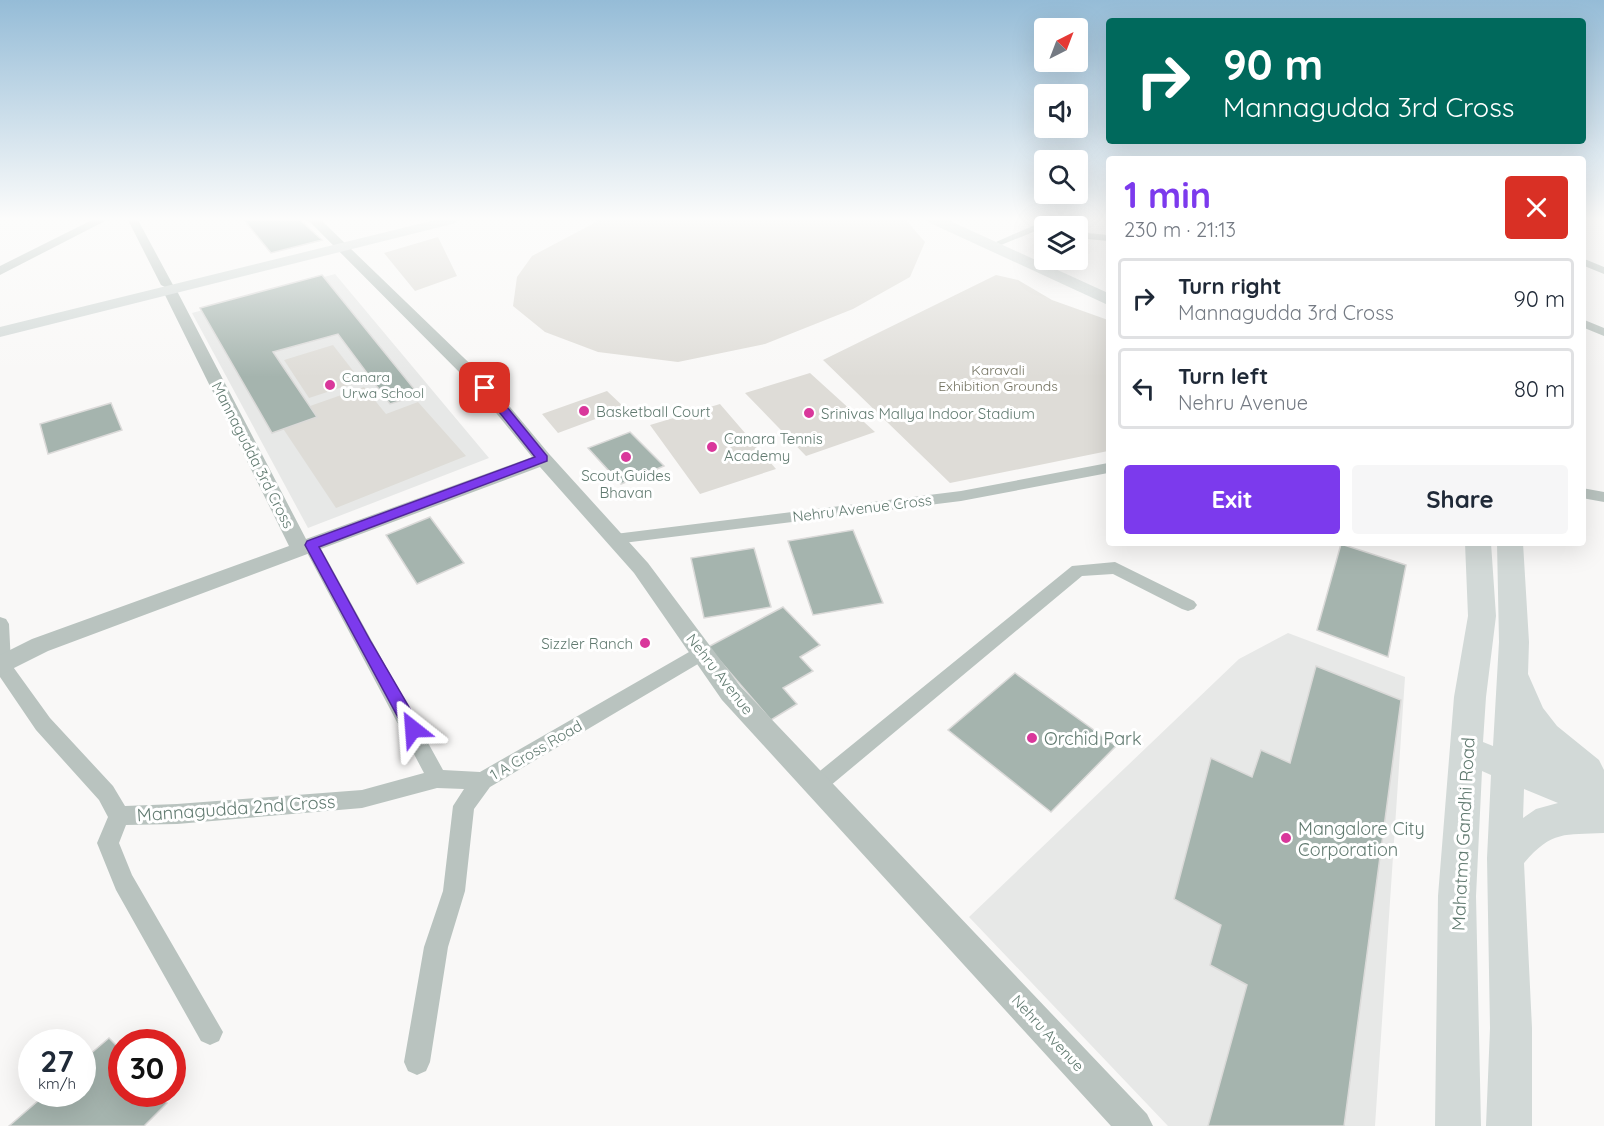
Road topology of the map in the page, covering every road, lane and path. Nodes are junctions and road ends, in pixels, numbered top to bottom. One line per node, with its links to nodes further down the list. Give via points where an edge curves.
1 (160, 273): 6 (street)
2 (230, 273): 6 (main road)
3 (368, 273): 13 (street, Nehru Avenue, via 485,388)
4 (1049, 273): 8 (main road)
5 (1068, 273): 7 (main road)
6 (168, 288): 10 (main road); 11 (main road); 20 (street, Mannagudda 3rd Cross)
7 (1106, 290)
8 (1106, 299)
9 (1586, 324): 12 (street)
10 (0, 325)
11 (0, 332)
12 (1604, 332)
13 (543, 459): 17 (street, Nehru Avenue); 20 (street)
14 (1106, 468): 17 (street, Nehru Avenue Cross, via 961,496)
15 (1586, 494): 16 (street)
16 (1604, 497)
17 (615, 539): 23 (street, Nehru Avenue, via 641,568)
18 (1478, 546): 26 (main road, Mahatma Gandhi Road, via 1482,616)
19 (1510, 546): 25 (main road)
20 (306, 547): 24 (street, via 40,645); 28 (street, via 405,712)
21 (1188, 605): 30 (street, via 1115,568 1078,570)
22 (0, 624): 24 (street)
23 (702, 653): 29 (street, 1 A Cross Road); 30 (street, Nehru Avenue, via 731,693)
24 (1, 665): 33 (street, Mannagudda 2nd Cross, via 43,724 106,793)
25 (1513, 673): 27 (main road); 31 (main road, via 1530,715 1545,736)
26 (1467, 740): 27 (main road); 39 (main road, Mahatma Gandhi Road, via 1457,896)
27 (1507, 756): 31 (main road); 32 (main road); 35 (main road)
28 (437, 779): 29 (street, 1 A Cross Road); 33 (street, Mannagudda 2nd Cross, via 362,799)
29 (483, 781): 37 (street, via 465,806 454,891 436,947)
30 (817, 784): 38 (street, Nehru Avenue)
31 (1604, 784)
32 (1604, 807)
33 (119, 816): 36 (street, via 108,843 124,882)
34 (1604, 817): 35 (main road, via 1548,820)
35 (1505, 858): 40 (main road, via 1511,1028)
36 (210, 1032)
37 (417, 1062)
38 (1135, 1126)
39 (1458, 1126)
40 (1509, 1126)

